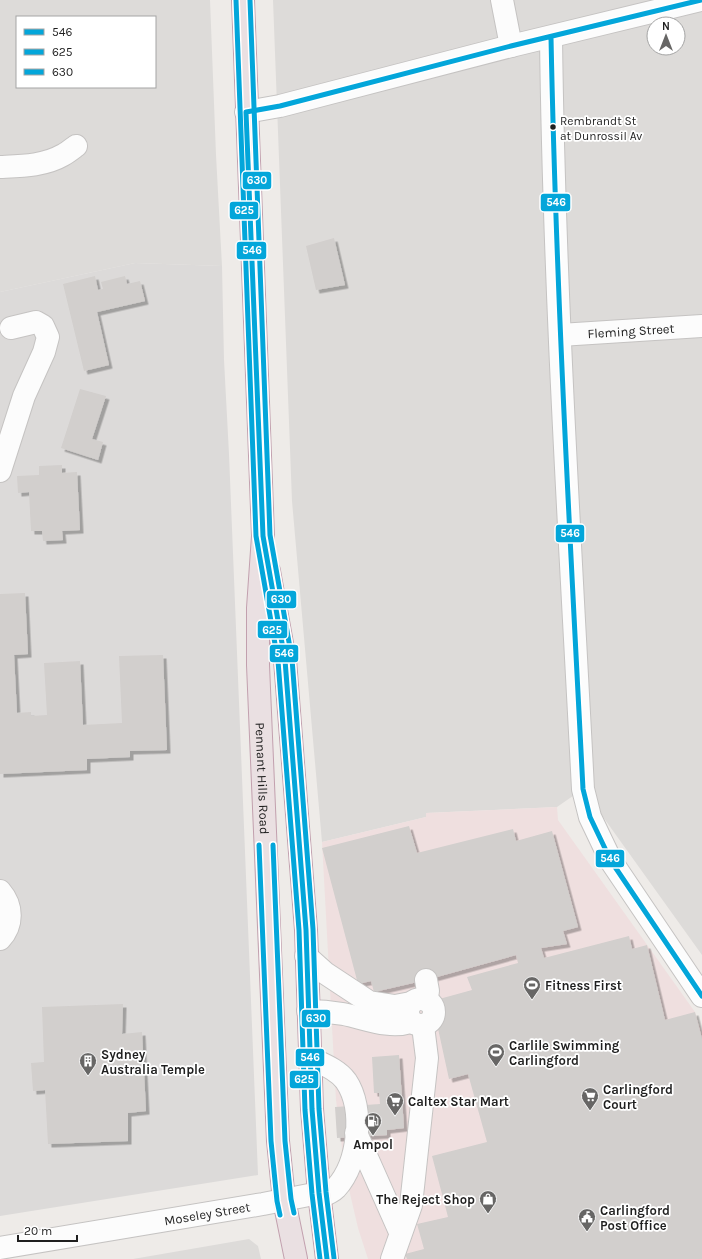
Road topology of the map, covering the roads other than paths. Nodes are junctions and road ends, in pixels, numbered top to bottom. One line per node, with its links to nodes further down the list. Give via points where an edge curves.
1 (243, 0): 6 (highway, Pennant Hills Road)
2 (502, 0): 5 (street)
3 (701, 0): 4 (street)
4 (551, 37): 5 (street); 11 (street, via 551,109)
5 (511, 46): 6 (street, via 280,106)
6 (246, 112): 13 (highway, Pennant Hills Road)
7 (76, 146): 8 (street, via 49,161 27,166)
8 (0, 167)
9 (702, 326): 11 (street, Fleming Street)
10 (11, 328): 12 (street, via 36,322 43,326 48,337 24,396)
11 (560, 335): 17 (street, via 582,789 590,817 611,861)
12 (0, 470)
13 (263, 536): 16 (highway, Pennant Hills Road, via 285,660); 23 (highway, Pennant Hills Road, via 258,608 258,665 278,1141)
14 (0, 891): 15 (street, via 10,908 7,929)
15 (0, 939)
16 (306, 956): 18 (street, via 325,973 369,1002); 19 (highway, Pennant Hills Road)
17 (702, 996)
18 (419, 1006): 19 (street, via 398,1025 325,1011); 24 (street, via 427,1058 411,1205)
19 (308, 1011): 20 (highway, Pennant Hills Road)
20 (310, 1058): 21 (street, via 328,1066 345,1080 353,1095 358,1117); 22 (highway, Pennant Hills Road)
21 (356, 1133): 22 (street, via 348,1171 334,1189); 24 (street)
22 (319, 1195): 23 (street, Moseley Street); 27 (highway, Pennant Hills Road)
23 (284, 1200): 25 (street, Moseley Street); 26 (highway, Pennant Hills Road)
24 (400, 1232): 28 (street)
25 (0, 1248)
26 (296, 1259)
27 (327, 1259)
28 (392, 1259)

